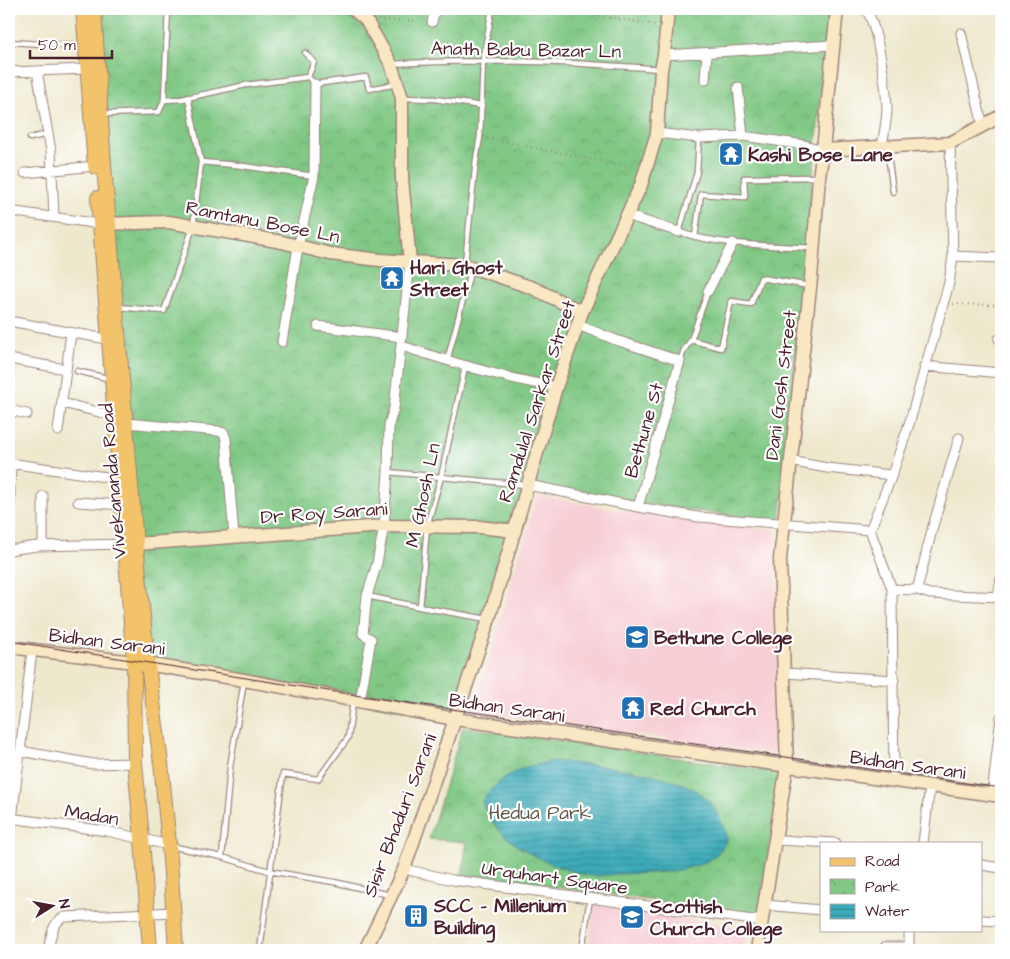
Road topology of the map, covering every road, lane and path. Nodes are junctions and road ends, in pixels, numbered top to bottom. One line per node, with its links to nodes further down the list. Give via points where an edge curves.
1 (83, 9): 24 (main road, Vivekananda Road)
2 (94, 9): 37 (main road, Vivekananda Road)
3 (168, 9): 35 (lane)
4 (354, 9): 11 (street)
5 (435, 9): 13 (street)
6 (492, 9): 22 (lane)
7 (576, 9): 14 (path, via 578,12)
8 (668, 9): 14 (street, Ramdulal Sarkar Street)
9 (836, 9): 17 (street, Dani Gosh Street)
10 (865, 9): 47 (street, via 869,12 882,67 887,110)
11 (366, 20): 12 (path); 23 (street)
12 (417, 21)
13 (432, 22)
14 (667, 26): 21 (street, Ramdulal Sarkar Street)
15 (961, 33): 39 (street)
16 (9, 42): 18 (lane)
17 (834, 45): 20 (street); 48 (street, Dani Gosh Street)
18 (75, 46)
19 (305, 53): 28 (lane, via 314,62)
20 (707, 53): 21 (street); 29 (street)
21 (664, 55): 25 (street, Ramdulal Sarkar Street)
22 (483, 61): 23 (lane, Anath Babu Bazar Ln); 25 (lane, Anath Babu Bazar Ln); 36 (lane)
23 (391, 64): 31 (street)
24 (87, 69): 26 (street); 50 (main road, Vivekananda Road)
25 (661, 69): 40 (street, Ramdulal Sarkar Street)
26 (37, 71): 27 (street); 41 (street)
27 (9, 72)
28 (308, 77): 30 (lane); 33 (lane)
29 (705, 80)
30 (315, 84): 31 (lane, via 366,77 369,89); 54 (street)
31 (398, 84): 34 (street)
32 (738, 87): 42 (street)
33 (188, 96): 35 (lane); 49 (lane)
34 (402, 98): 36 (lane); 69 (street, via 402,179)
35 (164, 100): 37 (lane, via 159,112)
36 (482, 106): 43 (lane)
37 (100, 114): 60 (main road, Vivekananda Road)
38 (1001, 116): 39 (street)
39 (983, 126): 46 (street)
40 (656, 133): 45 (street); 51 (street, Ramdulal Sarkar Street)
41 (48, 134): 44 (lane); 52 (street)
42 (742, 136): 45 (street); 48 (street)
43 (480, 137): 51 (path); 70 (lane)
44 (30, 138)
45 (700, 138): 62 (lane, via 697,172)
46 (950, 143): 47 (street); 67 (street)
47 (885, 147): 48 (street); 56 (lane)
48 (823, 150): 55 (street, Dani Gosh Street)
49 (200, 162): 54 (lane); 61 (lane)
50 (95, 166): 52 (street); 60 (main road, Vivekananda Road)
51 (644, 170): 58 (street, Ramdulal Sarkar Street)
52 (52, 171): 53 (street); 59 (street)
53 (25, 173)
54 (314, 176): 65 (street)
55 (819, 177): 63 (lane, via 744,178 745,197 702,194); 66 (street, Dani Gosh Street)
56 (893, 192)
57 (9, 211): 59 (street)
58 (626, 215): 62 (street); 76 (street, Ramdulal Sarkar Street)
59 (54, 217): 60 (street)
60 (104, 224): 61 (street, Ramtanu Bose Ln, via 169,222); 75 (main road, Vivekananda Road); 81 (main road, Vivekananda Road)
61 (193, 227): 65 (street, Ramtanu Bose Ln); 75 (lane, via 164,311)
62 (678, 232): 63 (lane)
63 (694, 237): 64 (lane)
64 (733, 243): 66 (lane); 72 (street)
65 (298, 247): 69 (street, Ramtanu Bose Ln, via 330,254); 84 (street)
66 (814, 249): 71 (street, Dani Gosh Street)
67 (953, 256): 68 (street); 73 (street)
68 (1001, 258)
69 (410, 262): 70 (street, Ramtanu Bose Ln); 83 (street)
70 (465, 265): 76 (street, Ramtanu Bose Ln, via 533,288); 86 (lane, via 470,273)
71 (810, 286): 82 (lane, via 761,278 751,304 731,301 721,348); 101 (street, Dani Gosh Street)
72 (708, 291): 82 (lane)
73 (943, 303): 74 (path); 88 (street)
74 (1001, 305)
75 (117, 306): 81 (main road, Vivekananda Road)
76 (582, 312): 78 (street, Ramdulal Sarkar Street)
77 (9, 321): 80 (street)
78 (578, 324): 87 (street); 94 (street, Ramdulal Sarkar Street)
79 (318, 326): 83 (street)
80 (71, 333): 81 (street); 90 (street)
81 (114, 340): 93 (main road, Vivekananda Road); 98 (main road, Vivekananda Road)
82 (691, 340): 87 (lane)
83 (402, 341): 86 (street); 103 (street, via 389,424)
84 (282, 342)
85 (9, 359): 90 (street)
86 (447, 361): 89 (street)
87 (680, 361): 111 (street, Bethune St)
88 (924, 366): 92 (street); 104 (street)
89 (465, 367): 94 (street); 105 (lane, M Ghosh Ln)
90 (66, 369): 95 (street)
91 (77, 371): 93 (lane)
92 (1001, 373)
93 (112, 380): 98 (main road, Vivekananda Road)
94 (556, 386): 107 (street, Ramdulal Sarkar Street)
95 (62, 403): 98 (street); 99 (street)
96 (9, 410): 97 (street)
97 (28, 414)
98 (120, 420): 106 (main road, Vivekananda Road); 118 (street, via 224,433); 119 (main road, Vivekananda Road)
99 (58, 431)
100 (959, 438): 124 (street)
101 (790, 461): 104 (street); 113 (street, Dani Gosh Street)
102 (10, 464): 106 (street); 112 (street)
103 (388, 472): 105 (lane); 114 (street)
104 (892, 475): 116 (street)
105 (441, 477): 107 (lane); 115 (lane, M Ghosh Ln)
106 (120, 479): 110 (main road, Vivekananda Road)
107 (528, 485): 111 (street); 117 (street, Ramdulal Sarkar Street)
108 (43, 496): 120 (street)
109 (78, 502): 110 (street)
110 (122, 506): 119 (main road, Vivekananda Road)
111 (638, 508): 113 (street)
112 (9, 518)
113 (783, 524): 116 (street); 132 (street, Dani Gosh Street, via 780,559)
114 (384, 526): 115 (street, Dr Roy Sarani); 118 (street, Dr Roy Sarani); 125 (street)
115 (427, 526): 117 (street, Dr Roy Sarani); 127 (lane, M Ghosh Ln)
116 (870, 530): 123 (street)
117 (515, 531): 128 (street, Ramdulal Sarkar Street)
118 (234, 537): 119 (street, Dr Roy Sarani)
119 (130, 544): 120 (street); 131 (main road, Vivekananda Road)
120 (43, 546): 121 (street)
121 (9, 550)
122 (1001, 579): 126 (street)
123 (892, 589): 124 (street); 134 (street)
124 (917, 590): 126 (street, via 930,594)
125 (367, 596): 127 (lane); 135 (street, via 363,634 370,639)
126 (1000, 596)
127 (420, 607): 128 (lane)
128 (489, 619): 137 (street, Ramdulal Sarkar Street)
129 (9, 647): 130 (street, Bidhan Sarani)
130 (32, 651): 131 (street, Bidhan Sarani); 138 (street)
131 (141, 663): 133 (street, Bidhan Sarani); 139 (main road, Vivekananda Road); 149 (main road, Vivekananda Road, via 161,762)
132 (785, 673): 134 (street); 140 (street, Dani Gosh Street)
133 (244, 680): 135 (street, Bidhan Sarani); 150 (lane, via 230,768)
134 (894, 680): 141 (street)
135 (357, 700): 137 (street, Bidhan Sarani); 154 (lane, via 348,738 318,779 283,774)
136 (1001, 717): 143 (street)
137 (455, 719): 140 (street, Bidhan Sarani); 153 (street, Sisir Bhaduri Sarani)
138 (20, 751): 139 (street, via 93,764); 144 (street)
139 (135, 763): 145 (main road, Vivekananda Road)
140 (787, 766): 141 (street, Bidhan Sarani); 146 (street, Dani Gosh Street)
141 (894, 781): 142 (street, Bidhan Sarani)
142 (930, 786): 143 (street, Bidhan Sarani); 148 (street)
143 (996, 795)
144 (10, 819): 145 (street, Madan, via 107,831)
145 (142, 839): 149 (street, Madan); 160 (main road, Vivekananda Road)
146 (775, 840): 147 (street); 157 (street, Dani Gosh Street)
147 (820, 842)
148 (923, 842)
149 (170, 846): 150 (lane); 159 (main road, Vivekananda Road)
150 (222, 857): 154 (lane)
151 (982, 865): 152 (street)
152 (1001, 868)
153 (404, 869): 155 (street, Sisir Bhaduri Sarani); 156 (street, Urquhart Square, via 452,880)
154 (269, 871): 155 (lane); 168 (lane)
155 (391, 895): 169 (street, Sisir Bhaduri Sarani)
156 (590, 898): 163 (street, Urquhart Square); 170 (lane)
157 (765, 905): 158 (street); 163 (street, Dani Gosh Street)
158 (820, 910)
159 (174, 912): 160 (street); 167 (main road, Vivekananda Road)
160 (148, 913): 165 (street, via 60,918); 166 (main road, Vivekananda Road)
161 (982, 920): 162 (street)
162 (1001, 920)
163 (761, 921): 171 (street, Dani Gosh Street)
164 (909, 932): 172 (street, via 908,947 885,947)
165 (48, 950)
166 (150, 950)
167 (176, 950)
168 (260, 950)
169 (364, 950)
170 (582, 950)
171 (757, 950)
172 (885, 950)

